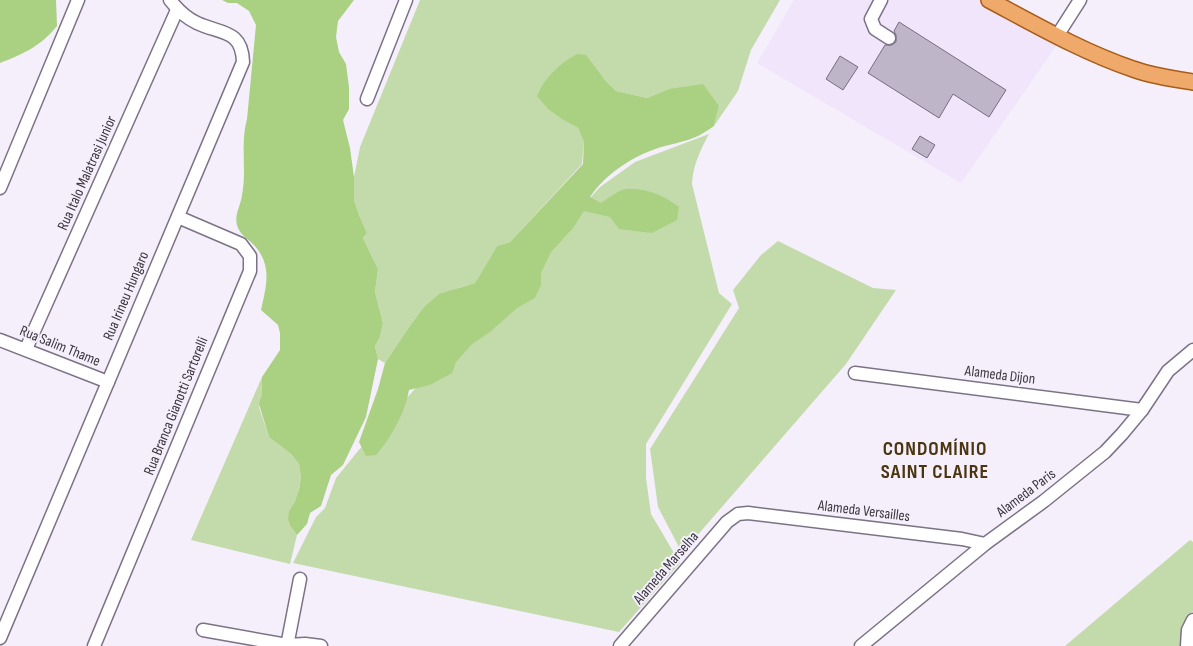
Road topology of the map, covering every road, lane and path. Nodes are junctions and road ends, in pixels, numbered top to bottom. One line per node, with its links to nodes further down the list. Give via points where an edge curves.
1 (78, 0): 11 (street)
2 (406, 0): 10 (street)
3 (881, 0): 8 (street, via 871,19 875,29)
4 (990, 0): 7 (main road)
5 (1080, 0): 7 (street)
6 (174, 5): 12 (street, Rua Irineu Hungaro, via 196,23 227,33 240,45 243,54 243,62); 14 (street, Rua Italo Malatrasi Junior)
7 (1057, 36): 9 (main road, via 1131,68)
8 (889, 38)
9 (1193, 82)
10 (367, 99)
11 (0, 188)
12 (178, 217): 17 (street, Rua Irineu Hungaro); 25 (street, Rua Branca Gianotti Sartorelli, via 241,244 250,256 250,271)
13 (0, 340): 14 (street, Rua Salim Thame)
14 (26, 349): 17 (street, Rua Salim Thame)
15 (1193, 350): 18 (street, Alameda Paris, via 1168,371)
16 (855, 374): 18 (street, Alameda Dijon)
17 (108, 382): 24 (street, Rua Irineu Hungaro)
18 (1142, 410): 20 (street, Alameda Paris, via 1105,452)
19 (738, 514): 20 (street, Alameda Versailles, via 933,535); 28 (street, Alameda Marselha)
20 (985, 544): 29 (street, Alameda Paris)
21 (300, 578): 26 (street)
22 (1193, 620): 30 (street, via 1188,630)
23 (203, 630): 26 (street)
24 (0, 638)
25 (94, 646)
26 (287, 646): 27 (street)
27 (321, 646)
28 (620, 646)
29 (861, 646)
30 (1187, 646)

